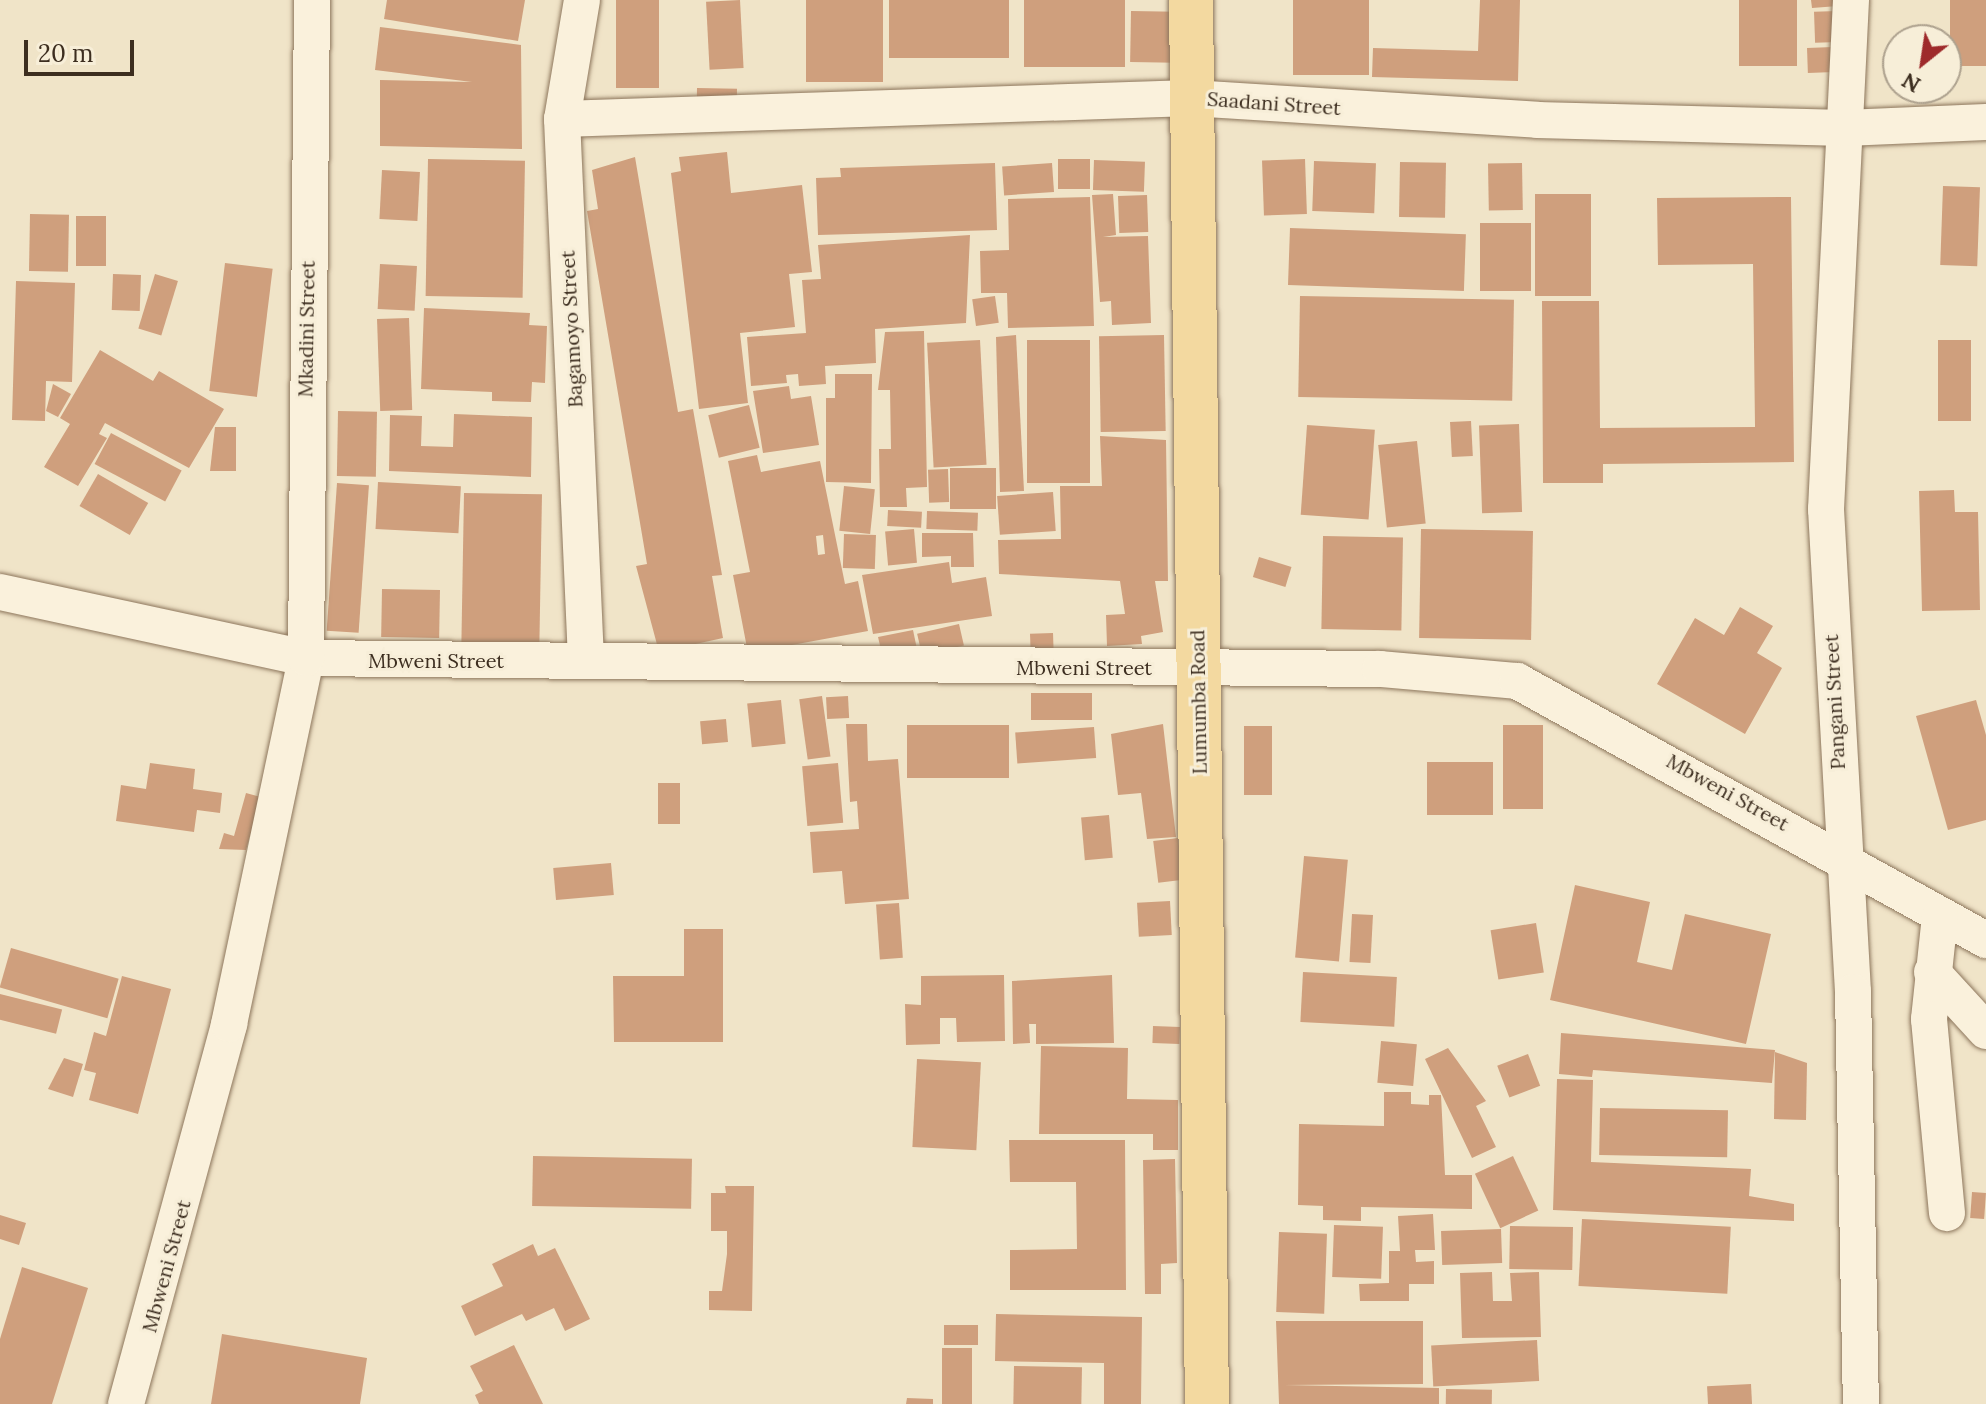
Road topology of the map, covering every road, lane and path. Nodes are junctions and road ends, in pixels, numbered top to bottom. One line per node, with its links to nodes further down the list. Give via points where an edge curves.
1 (312, 0): 10 (street, Mkadini Street)
2 (582, 0): 6 (street, Bagamoyo Street)
3 (1191, 0): 5 (main road, Lumumba Road)
4 (1851, 0): 8 (street, Pangani Street)
5 (1191, 98): 6 (street, Saadani Street); 8 (street, Saadani Street, via 1537,120); 12 (main road, Lumumba Road)
6 (562, 119): 11 (street, Bagamoyo Street)
7 (1986, 122): 8 (street, Saadani Street)
8 (1845, 128): 13 (street, Pangani Street, via 1826,509)
9 (0, 592): 10 (street, Mbweni Street)
10 (306, 658): 11 (street, Mbweni Street); 19 (street, Mbweni Street, via 229,1024)
11 (586, 660): 12 (street, Mbweni Street)
12 (1195, 668): 13 (street, Mbweni Street, via 1454,671 1517,681); 20 (main road, Lumumba Road)
13 (1844, 857): 14 (street, Mbweni Street); 21 (street, Pangani Street, via 1859,1146)
14 (1940, 916): 15 (street, Mbweni Street); 16 (street)
15 (1986, 940)
16 (1932, 972): 17 (street); 18 (street, via 1931,1080)
17 (1986, 1031)
18 (1947, 1213)
19 (126, 1404)
20 (1207, 1404)
21 (1861, 1404)

